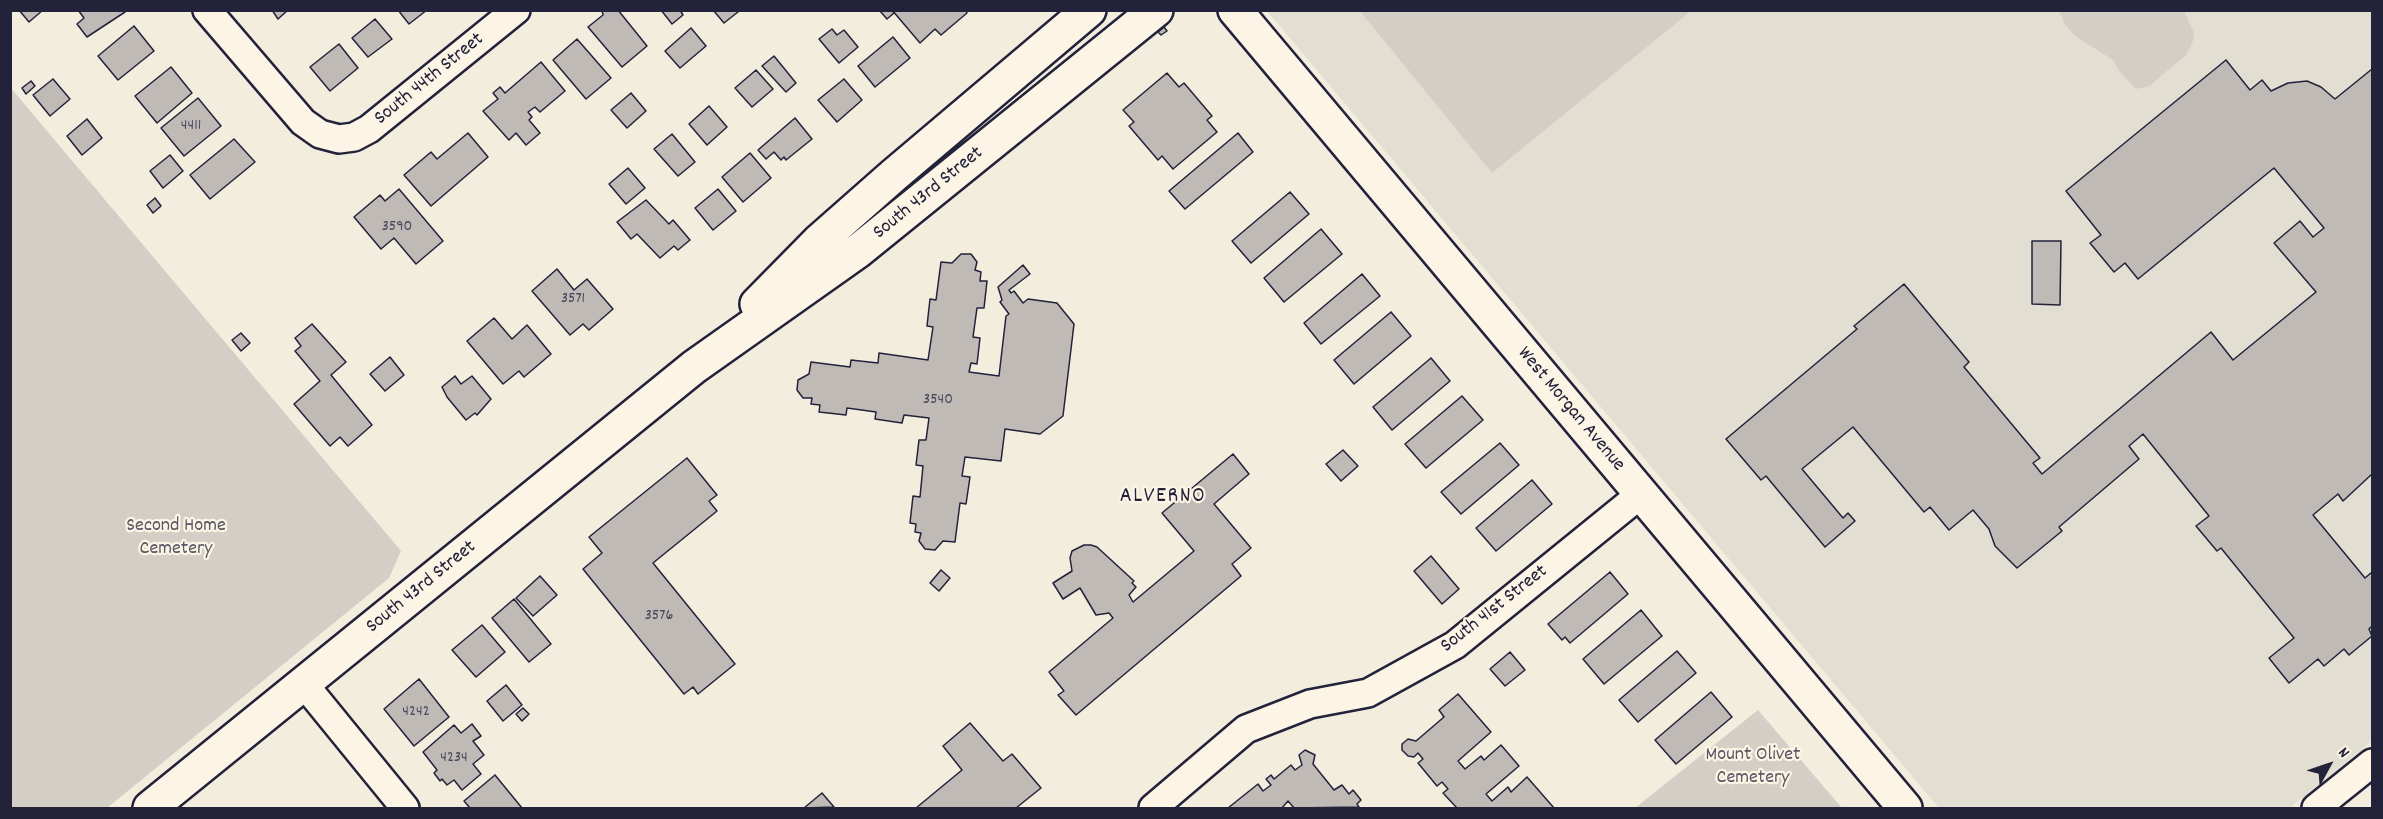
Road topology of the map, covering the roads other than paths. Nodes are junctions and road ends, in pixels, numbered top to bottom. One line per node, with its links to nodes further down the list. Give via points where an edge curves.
1 (207, 10): 2 (street, South 44th Street, via 303,122 320,134 339,139 369,129)
2 (516, 10)
3 (1089, 10): 6 (main road, South 43rd Street)
4 (1156, 10): 7 (main road, South 43rd Street)
5 (1235, 10): 9 (main road, West Morgan Avenue)
6 (1045, 47): 7 (main road); 8 (main road, South 43rd Street, via 818,242)
7 (1072, 79): 8 (main road, South 43rd Street, via 858,251)
8 (694, 367): 10 (main road, South 43rd Street)
9 (1641, 494): 14 (street, South 41st Street, via 1455,645 1368,693 1310,704 1246,729); 15 (main road, West Morgan Avenue)
10 (304, 684): 12 (main road, South 43rd Street); 13 (street)
11 (2373, 763): 16 (street)
12 (150, 808)
13 (405, 808)
14 (1154, 808)
15 (1905, 808)
16 (2316, 808)

